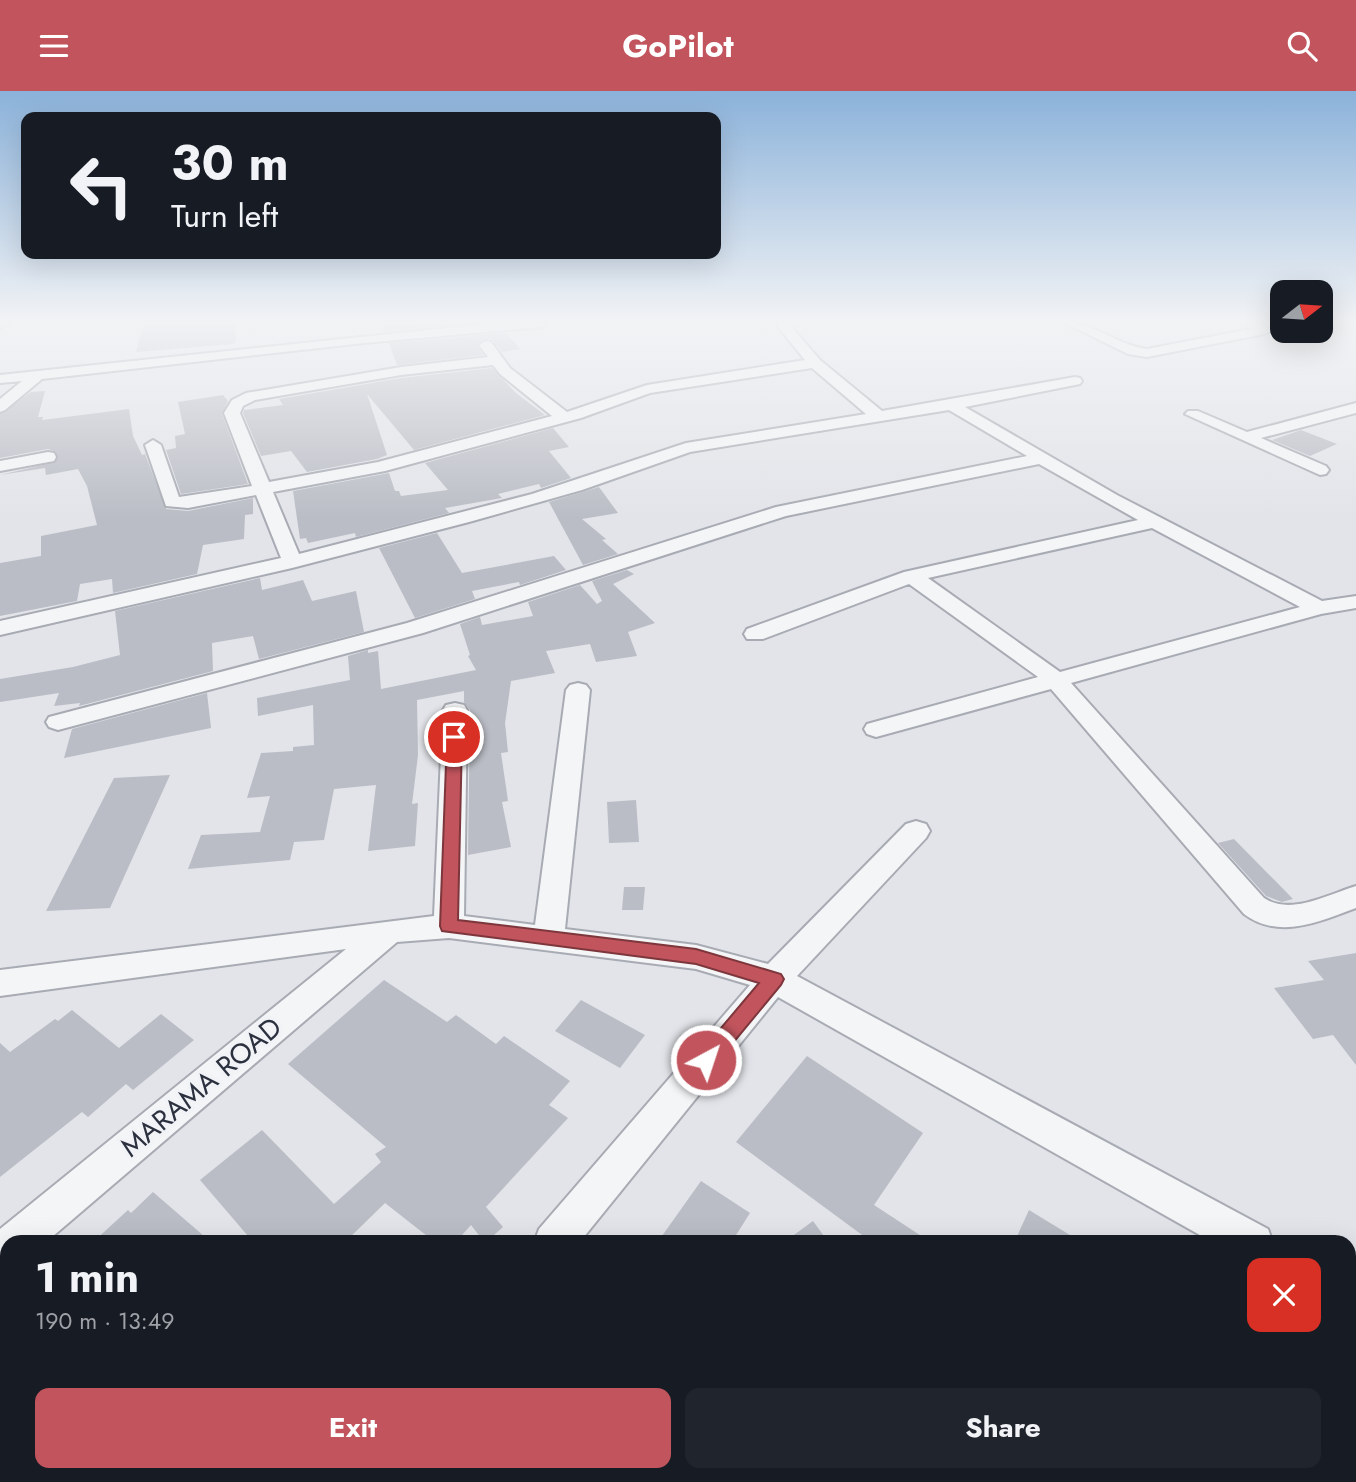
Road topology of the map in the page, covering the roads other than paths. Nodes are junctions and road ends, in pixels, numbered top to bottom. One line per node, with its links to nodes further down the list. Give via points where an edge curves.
1 (23, 388): 8 (street)
2 (306, 388): 21 (street, via 243,399 232,414)
3 (523, 388): 13 (street)
4 (654, 388): 13 (street)
5 (845, 388): 12 (street)
6 (1039, 388): 7 (street)
7 (951, 405): 12 (street); 18 (street)
8 (0, 407)
9 (1356, 408): 10 (street)
10 (1338, 413): 14 (street); 15 (street)
11 (1193, 414): 15 (street)
12 (877, 415): 23 (street, via 685,448 495,509)
13 (564, 418): 21 (street, via 379,467)
14 (1356, 419)
15 (1245, 437): 20 (street)
16 (153, 445): 21 (street, via 172,502)
17 (48, 457): 19 (street)
18 (1039, 459): 22 (street); 32 (street, via 782,511 415,628)
19 (0, 466)
20 (1320, 470)
21 (263, 489): 23 (street)
22 (1155, 522): 24 (street); 26 (street)
23 (292, 562): 27 (street)
24 (911, 576): 28 (street); 29 (street)
25 (1356, 602): 26 (street)
26 (1319, 608): 29 (street)
27 (0, 628)
28 (755, 634)
29 (1054, 678): 33 (street); 35 (street, via 1266,915 1293,915)
30 (578, 690): 38 (street)
31 (455, 710): 36 (street)
32 (58, 722)
33 (876, 729)
34 (916, 831): 39 (street)
35 (1356, 897)
36 (449, 926): 37 (street); 38 (street)
37 (389, 931): 40 (street); 41 (street, MARAMA ROAD)
38 (549, 937): 39 (street, via 696,957)
39 (774, 979): 42 (street); 43 (street)
40 (0, 983)
41 (24, 1235)
42 (560, 1235)
43 (1239, 1235)

